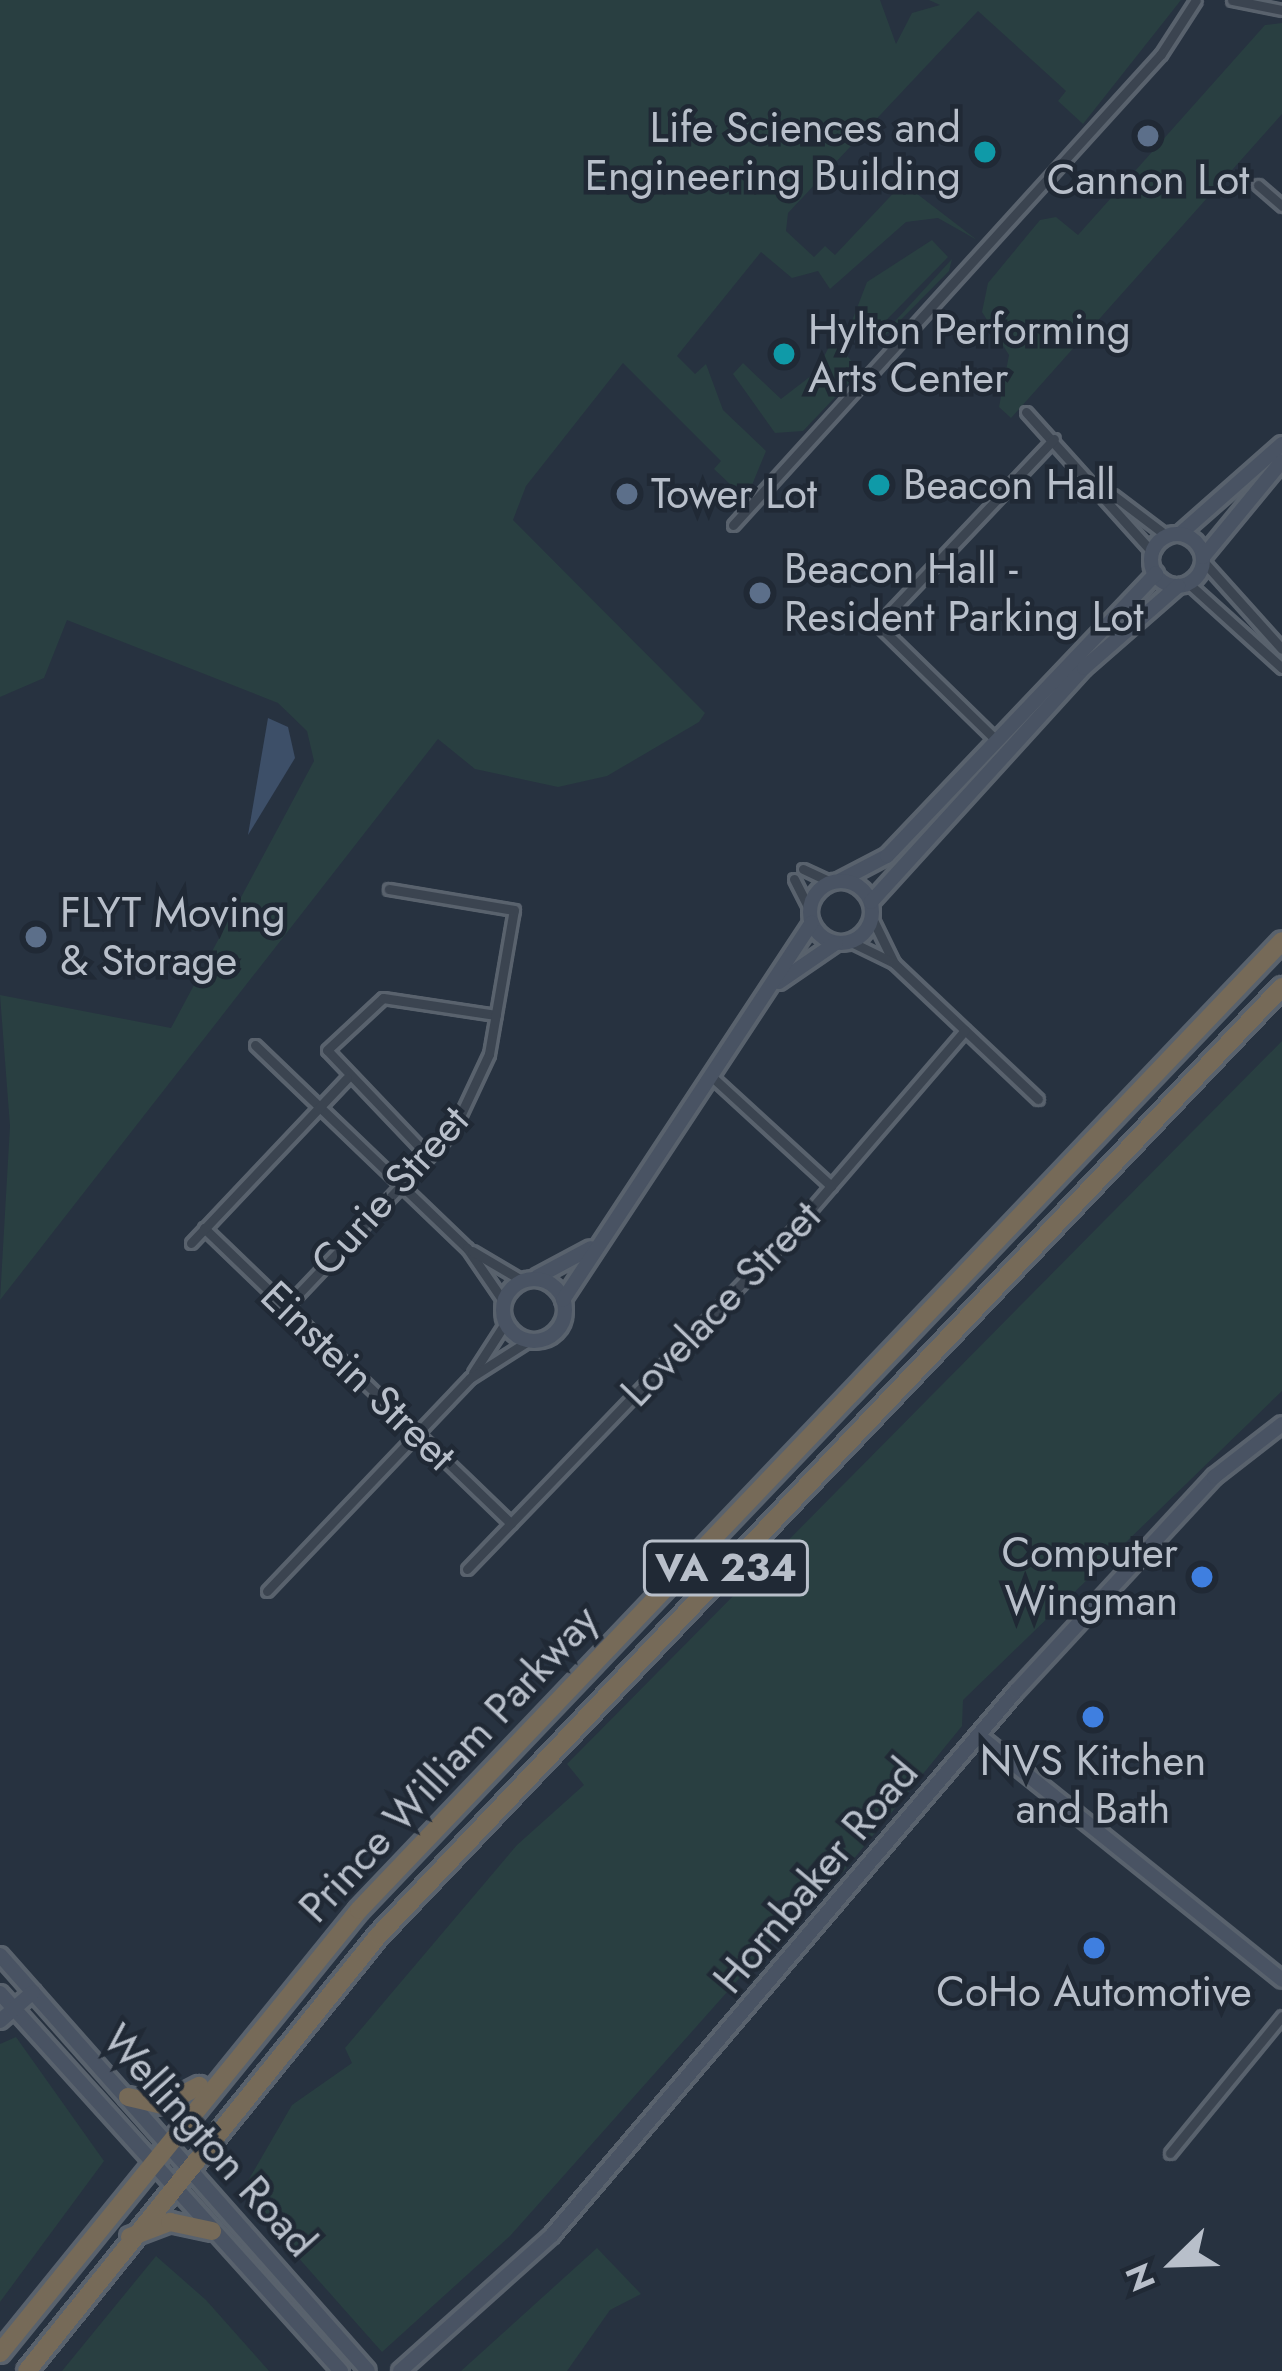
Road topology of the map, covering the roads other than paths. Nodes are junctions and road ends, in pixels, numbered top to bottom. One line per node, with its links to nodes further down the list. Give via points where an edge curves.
1 (1196, 0): 11 (street, via 1161,54)
2 (1232, 0): 3 (street)
3 (1282, 10)
4 (1258, 185): 5 (street)
5 (1282, 206)
6 (1026, 412): 7 (street)
7 (1054, 439): 10 (street); 19 (street, via 878,625)
8 (1282, 444): 12 (street)
9 (1282, 461): 14 (street)
10 (1104, 488): 12 (street); 13 (street)
11 (733, 525)
12 (1173, 535): 13 (street); 14 (street)
13 (1153, 553): 15 (street)
14 (1203, 558): 16 (street); 17 (street)
15 (1156, 574): 16 (street); 19 (street)
16 (1183, 585): 18 (street); 24 (street, via 1084,668)
17 (1282, 649)
18 (1282, 668)
19 (997, 741): 22 (street, via 886,856)
20 (803, 869): 22 (street)
21 (794, 879): 25 (street)
22 (836, 881): 24 (street); 25 (street)
23 (389, 889): 31 (street, Curie Street, via 514,910)
24 (872, 910): 27 (street); 28 (street)
25 (811, 916): 27 (street); 29 (street)
26 (1282, 941): 65 (highway, Prince William Parkway / VA 234, via 426,1838)
27 (843, 942): 28 (street); 29 (street)
28 (894, 963): 32 (street)
29 (775, 985): 34 (street)
30 (1282, 987): 70 (highway, Prince William Parkway / VA 234, via 468,1838)
31 (496, 1015): 35 (street, via 374,1000 327,1050); 38 (street, Curie Street, via 480,1087)
32 (965, 1030): 36 (street); 40 (street, Lovelace Street)
33 (255, 1046): 37 (street)
34 (711, 1076): 40 (street); 42 (street)
35 (347, 1078): 37 (street); 38 (street)
36 (1038, 1099)
37 (320, 1107): 39 (street); 41 (street)
38 (428, 1156): 39 (street, Curie Street)
39 (400, 1184): 44 (street); 48 (street, Curie Street)
40 (831, 1186): 54 (street, Lovelace Street)
41 (204, 1228): 43 (street); 48 (street, Einstein Street)
42 (606, 1239): 45 (street); 46 (street)
43 (191, 1243)
44 (467, 1248): 45 (street); 47 (street)
45 (528, 1280): 46 (street); 47 (street)
46 (563, 1300): 50 (street, via 557,1332)
47 (504, 1302): 49 (street)
48 (286, 1307): 53 (street, Einstein Street)
49 (506, 1322): 50 (street); 51 (street)
50 (528, 1341): 51 (street)
51 (470, 1378): 53 (street)
52 (1282, 1424): 57 (street, Hornbaker Road, via 1181,1509)
53 (418, 1434): 54 (street, Einstein Street); 56 (street)
54 (511, 1523): 55 (street, Lovelace Street)
55 (467, 1569)
56 (267, 1591)
57 (979, 1736): 59 (street); 78 (street, Hornbaker Road, via 582,2203)
58 (0, 1955): 60 (street, Wellington Road)
59 (1282, 1980)
60 (33, 1992): 62 (street); 66 (street, Wellington Road)
61 (0, 1993): 62 (street, Wellington Road)
62 (14, 2008): 64 (street); 69 (street, Wellington Road)
63 (1282, 2016): 68 (street)
64 (0, 2021)
65 (218, 2073): 66 (highway, via 174,2102); 67 (highway, Prince William Parkway / VA 234)
66 (128, 2097): 67 (street, Wellington Road)
67 (165, 2139): 69 (highway, Prince William Parkway / VA 234); 70 (street, Wellington Road)
68 (1170, 2153)
69 (148, 2161): 71 (street, Wellington Road); 74 (highway, Prince William Parkway / VA 234)
70 (186, 2162): 71 (highway, Prince William Parkway / VA 234); 77 (street, Wellington Road)
71 (169, 2184): 72 (street, Wellington Road); 73 (highway, Prince William Parkway / VA 234)
72 (212, 2231): 73 (highway, via 170,2222); 76 (street, Wellington Road)
73 (126, 2240): 75 (highway, Prince William Parkway / VA 234)
74 (0, 2353)
75 (27, 2371)
76 (341, 2371)
77 (368, 2371)
78 (400, 2371)

